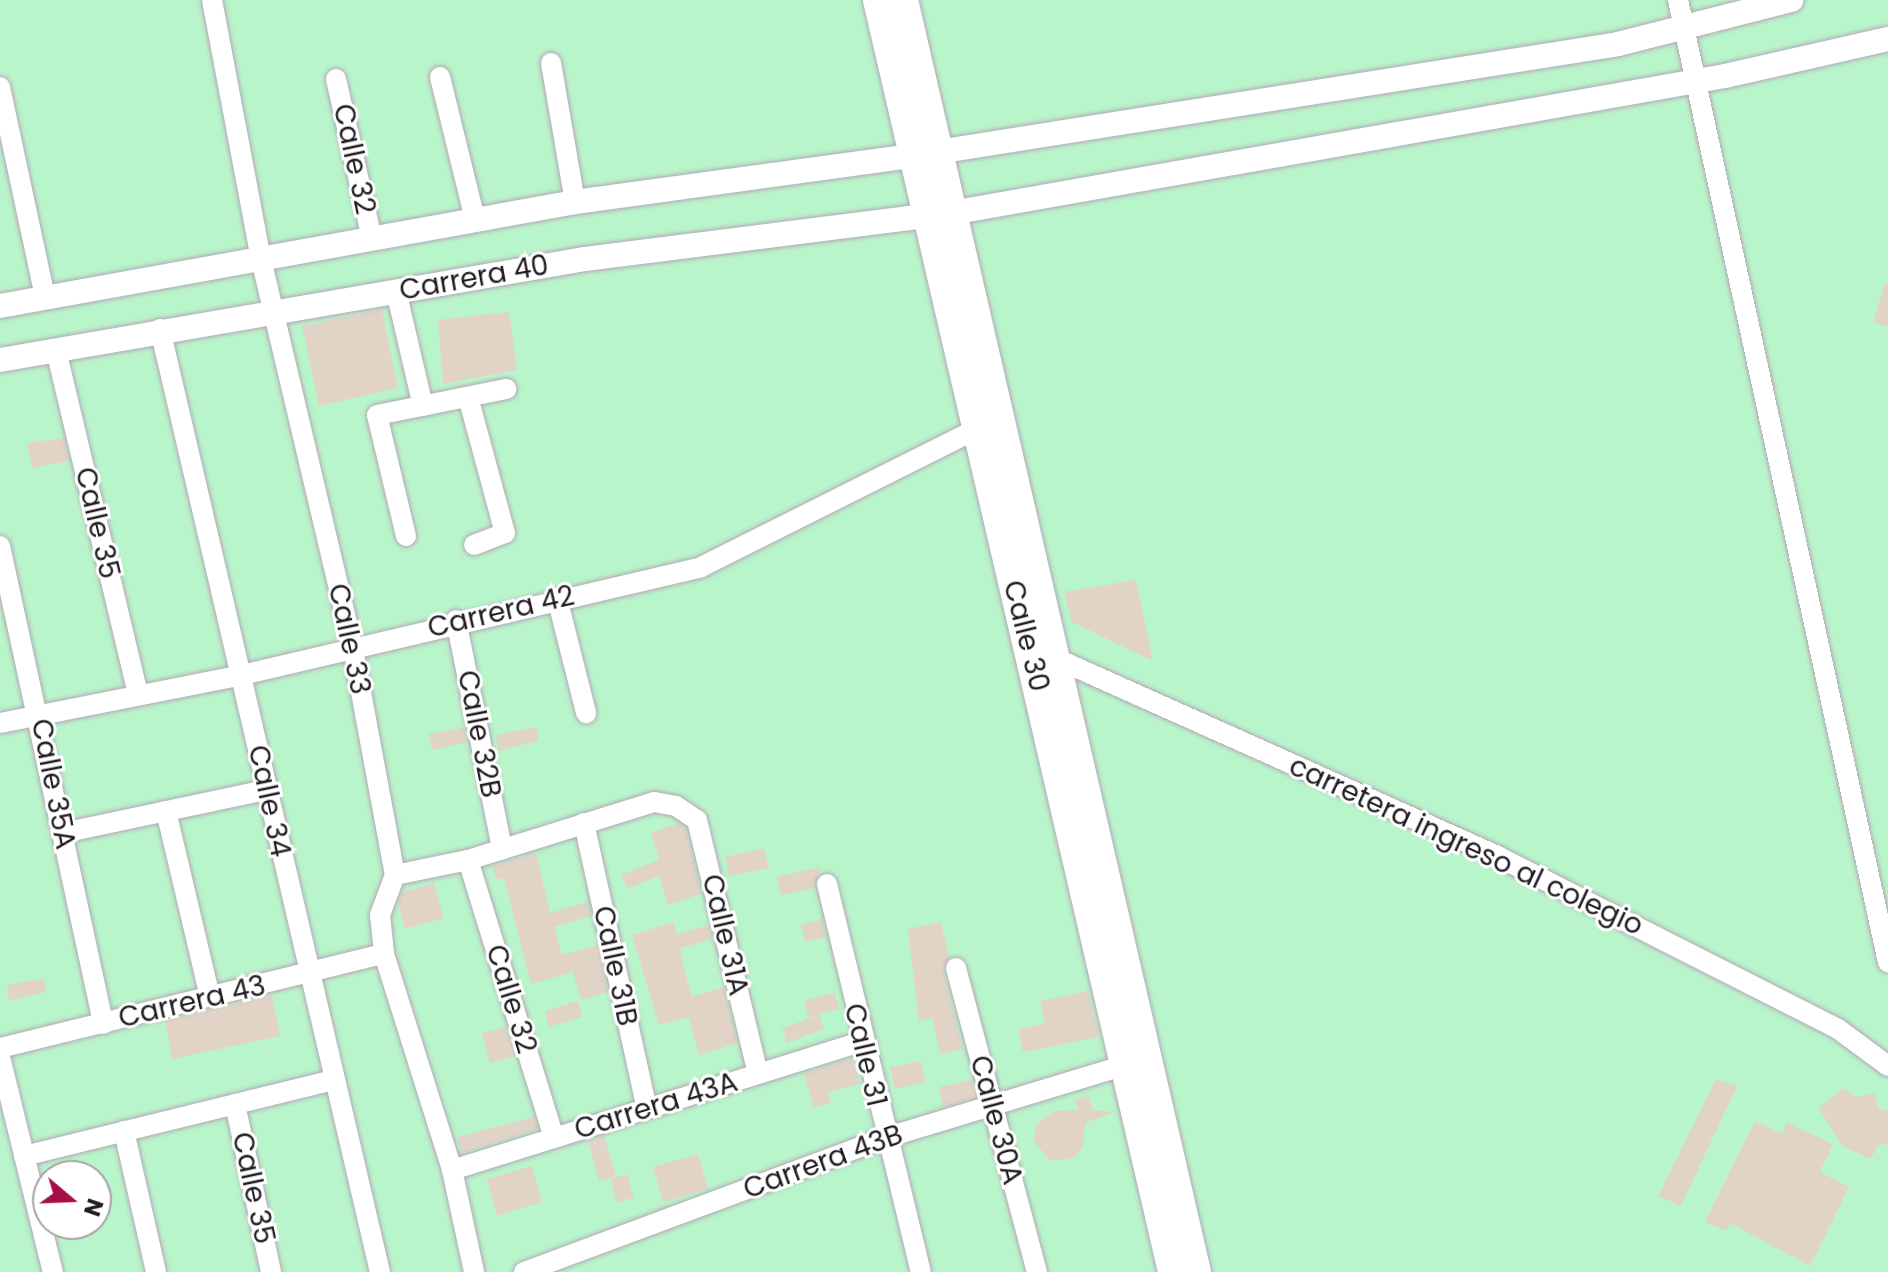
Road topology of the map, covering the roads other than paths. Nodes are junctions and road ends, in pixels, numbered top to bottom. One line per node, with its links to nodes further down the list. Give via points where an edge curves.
1 (212, 0): 19 (street, Calle 33)
2 (877, 0): 13 (main road, Calle 30)
3 (904, 0): 13 (main road, Calle 30)
4 (1678, 0): 6 (street)
5 (1791, 0): 6 (street)
6 (1683, 26): 11 (street); 13 (street, via 1618,44)
7 (1888, 39): 11 (street, Carrera 40)
8 (551, 63): 14 (street)
9 (440, 77): 17 (street)
10 (336, 79): 18 (street, Calle 32)
11 (1696, 81): 15 (street, Carrera 40); 52 (street)
12 (0, 87): 21 (street)
13 (925, 154): 14 (street); 15 (main road, Calle 30); 16 (main road, Calle 30)
14 (575, 202): 17 (street)
15 (951, 213): 16 (street, Carrera 40); 37 (main road, Calle 30)
16 (923, 214): 20 (street, Carrera 40); 30 (main road, Calle 30)
17 (475, 220): 18 (street)
18 (372, 239): 19 (street)
19 (261, 259): 21 (street); 23 (street, Calle 33)
20 (396, 291): 23 (street, Carrera 40); 29 (street)
21 (45, 297): 22 (street)
22 (0, 306)
23 (274, 312): 24 (street, Carrera 40); 36 (street, Calle 33)
24 (160, 329): 25 (street, Carrera 40); 38 (street, Calle 34)
25 (56, 350): 26 (street, Carrera 40); 39 (street, Calle 35)
26 (0, 360)
27 (506, 389): 28 (street)
28 (468, 397): 29 (street); 32 (street, via 505,533)
29 (423, 406): 31 (street, via 377,415)
30 (976, 429): 34 (street, Carrera 42, via 701,567); 37 (main road, Calle 30)
31 (406, 536)
32 (474, 545)
33 (0, 546): 41 (street, Calle 35A)
34 (557, 598): 35 (street, Carrera 42); 40 (street)
35 (456, 620): 36 (street, Carrera 42); 47 (street, Calle 32B)
36 (353, 649): 38 (street, Carrera 42); 49 (street, Calle 33)
37 (1041, 656): 60 (street, carretera ingreso al colegio, via 1499,857 1838,1029); 61 (main road, Calle 30); 81 (main road, Calle 30)
38 (242, 675): 39 (street, Carrera 42); 43 (street, Calle 34)
39 (138, 695): 41 (street, Carrera 42)
40 (586, 713)
41 (40, 715): 42 (street, Carrera 42); 46 (street, Calle 35A)
42 (0, 723)
43 (266, 790): 44 (street); 54 (street, Calle 34)
44 (166, 811): 46 (street); 55 (street)
45 (584, 823): 47 (street); 62 (street, Calle 31A, via 654,802 676,806 697,820); 66 (street, Calle 31B)
46 (63, 833): 56 (street, Calle 35A)
47 (502, 849): 48 (street)
48 (468, 860): 49 (street); 68 (street, Calle 32)
49 (395, 875): 51 (street, via 380,915)
50 (827, 884): 57 (street, Calle 31)
51 (384, 954): 54 (street, Carrera 43); 71 (street)
52 (1888, 962)
53 (956, 968): 65 (street, Calle 30A)
54 (308, 976): 55 (street, Carrera 43); 63 (street, Calle 34)
55 (210, 997): 56 (street, Carrera 43)
56 (103, 1024): 58 (street, Carrera 43)
57 (860, 1042): 62 (street, Carrera 43A); 69 (street, Calle 31)
58 (0, 1048)
59 (0, 1057): 70 (street)
60 (1886, 1060)
61 (1126, 1065): 65 (street, Carrera 43B); 80 (main road, Calle 30)
62 (758, 1074): 66 (street, Carrera 43A)
63 (334, 1080): 64 (street); 75 (street, Calle 34)
64 (235, 1104): 67 (street); 74 (street, Calle 35)
65 (992, 1107): 69 (street, Carrera 43B); 79 (street, Calle 30A)
66 (647, 1109): 68 (street, Carrera 43A)
67 (124, 1131): 70 (street); 73 (street)
68 (554, 1138): 71 (street, Carrera 43A)
69 (885, 1138): 77 (street, Carrera 43B); 78 (street, Calle 31)
70 (24, 1156): 72 (street)
71 (452, 1170): 76 (street)
72 (53, 1272)
73 (156, 1272)
74 (271, 1272)
75 (380, 1272)
76 (474, 1272)
77 (524, 1272)
78 (921, 1272)
79 (1037, 1272)
80 (1172, 1272)
81 (1197, 1272)

